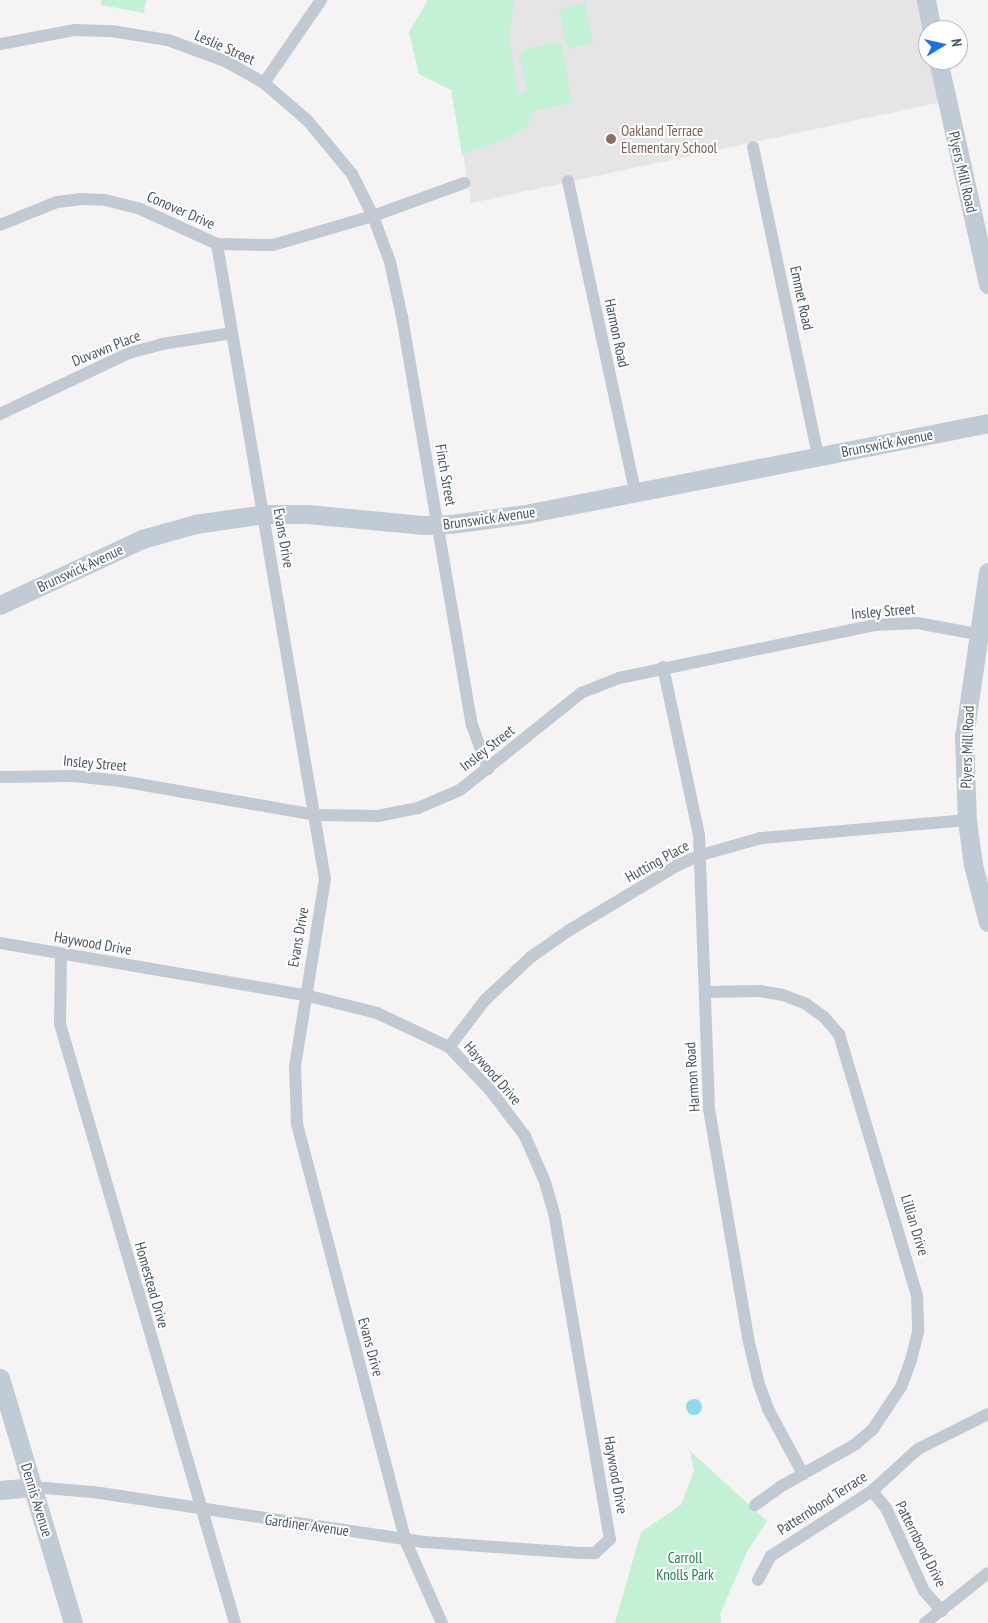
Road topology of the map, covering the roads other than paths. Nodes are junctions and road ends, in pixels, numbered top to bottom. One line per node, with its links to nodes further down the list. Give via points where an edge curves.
1 (321, 0): 6 (street)
2 (926, 0): 3 (street)
3 (930, 20)
4 (0, 44): 6 (street, Leslie Street, via 74,30 159,38 225,61)
5 (940, 70): 13 (street, Plyers Mill Road)
6 (264, 83): 10 (street, Leslie Street, via 308,121 333,148 352,174)
7 (753, 147): 17 (street, Emmet Road)
8 (568, 181): 18 (street, Harmon Road)
9 (464, 183): 10 (street, Conover Drive)
10 (374, 216): 12 (street, Conover Drive, via 273,246); 20 (street, Finch Street, via 390,262 402,317)
11 (0, 226): 12 (street, Conover Drive, via 57,202 105,200 138,208)
12 (216, 244): 14 (street, Evans Drive)
13 (988, 284)
14 (232, 333): 15 (street, Duvawn Place, via 162,344 129,353); 19 (street, Evans Drive)
15 (0, 414)
16 (988, 423): 17 (street, Brunswick Avenue)
17 (818, 456): 18 (street, Brunswick Avenue)
18 (635, 492): 20 (street, Brunswick Avenue, via 525,514)
19 (264, 514): 20 (street, Brunswick Avenue, via 307,514); 22 (street, Brunswick Avenue, via 195,524 142,539); 27 (street, Evans Drive)
20 (438, 526): 25 (street, Finch Street, via 472,725)
21 (988, 572): 23 (street, Plyers Mill Road)
22 (0, 605)
23 (977, 634): 24 (street, Insley Street, via 917,623 875,625); 28 (street, Plyers Mill Road, via 964,736)
24 (663, 667): 25 (street, Insley Street, via 619,678 581,693); 29 (street, Harmon Road)
25 (488, 769): 27 (street, Insley Street, via 460,790 418,808 378,816)
26 (0, 777): 27 (street, Insley Street, via 73,776 120,781)
27 (316, 815): 34 (street, Evans Drive, via 325,879)
28 (967, 820): 29 (street, Hutting Place, via 761,838); 30 (street, Plyers Mill Road, via 973,866)
29 (701, 855): 33 (street, Harmon Road); 35 (street, Hutting Place, via 676,866 531,957 485,1000)
30 (988, 922)
31 (0, 942): 32 (street, Haywood Drive)
32 (61, 954): 34 (street, Haywood Drive); 43 (street, Homestead Drive, via 60,1024)
33 (705, 992): 38 (street, Harmon Road, via 709,1109 748,1338 758,1384 768,1409); 38 (street, Lillian Drive, via 760,991 784,995 806,1004 839,1034 917,1295 918,1332 911,1360 888,1408 856,1444)
34 (305, 995): 35 (street, Haywood Drive, via 377,1013); 45 (street, Evans Drive, via 295,1066 297,1124)
35 (449, 1047): 44 (street, Haywood Drive, via 490,1090 525,1136 545,1182 555,1218)
36 (0, 1378): 39 (street, Dennis Avenue)
37 (988, 1414): 41 (street, Patternbond Terrace, via 918,1449)
38 (803, 1474): 42 (street, Lillian Drive)
39 (33, 1487): 40 (street, Gardiner Avenue); 43 (street, Gardiner Avenue, via 92,1492); 49 (street, Dennis Avenue)
40 (0, 1490)
41 (872, 1491): 47 (street, Patternbond Terrace, via 771,1556); 48 (street, Patternbond Drive, via 886,1508 924,1591)
42 (755, 1506)
43 (201, 1510): 45 (street, Gardiner Avenue); 50 (street, Homestead Drive)
44 (610, 1539): 45 (street, Gardiner Avenue, via 595,1552 581,1553)
45 (405, 1540): 51 (street, Evans Drive)
46 (988, 1573): 48 (street, via 973,1582)
47 (758, 1580)
48 (942, 1611): 52 (street)
49 (73, 1623)
50 (235, 1623)
51 (442, 1623)
52 (925, 1623)

